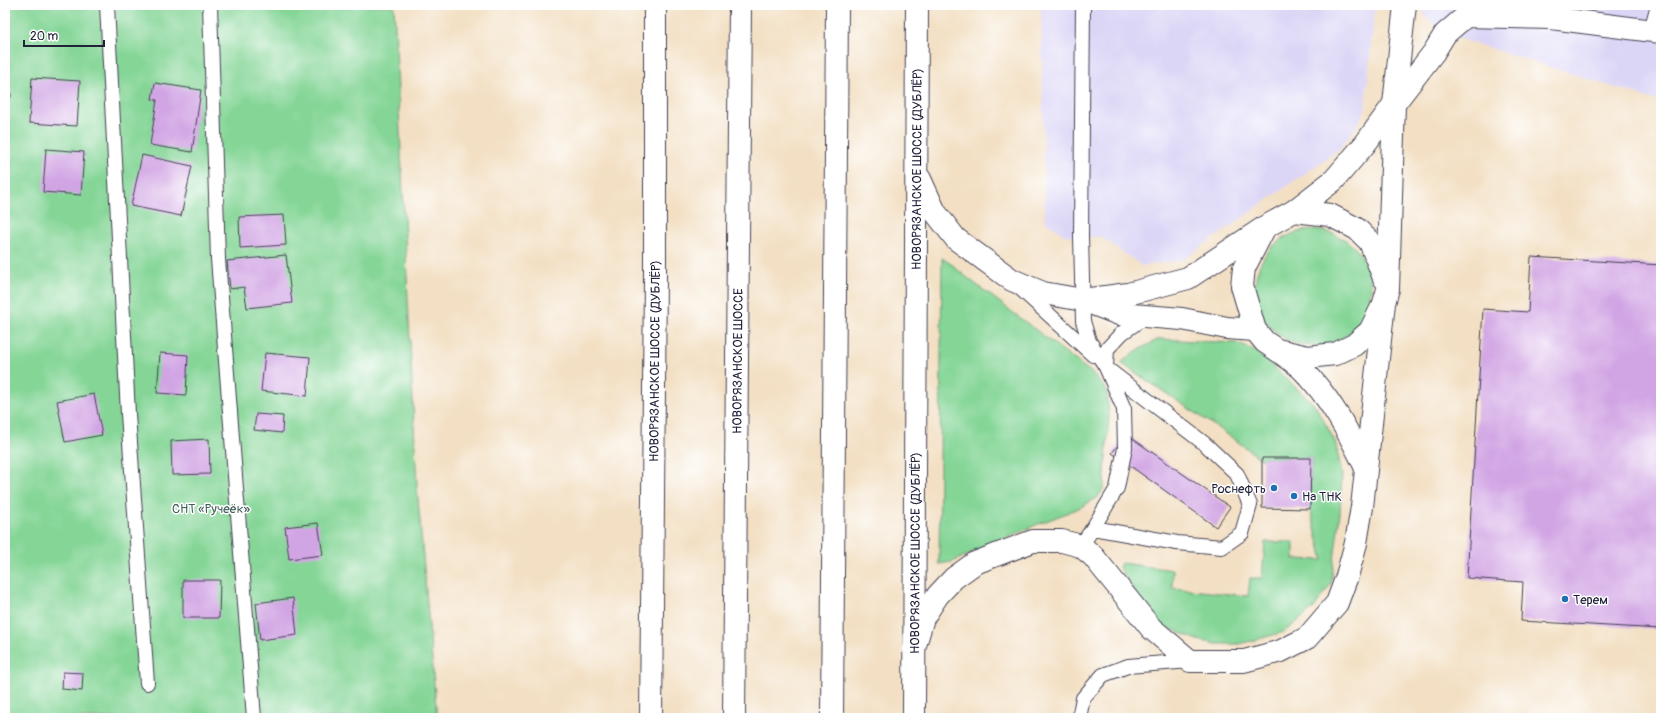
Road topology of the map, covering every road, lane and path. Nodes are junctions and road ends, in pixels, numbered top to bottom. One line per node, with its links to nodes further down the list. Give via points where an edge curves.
1 (107, 5): 27 (lane, via 128,414)
2 (210, 5): 28 (lane, via 218,259)
3 (655, 5): 29 (main road, НОВОРЯЗАНСКОЕ ШОССЕ (ДУБЛЁР))
4 (740, 5): 30 (main road, НОВОРЯЗАНСКОЕ ШОССЕ)
5 (837, 5): 31 (main road)
6 (917, 5): 12 (main road, НОВОРЯЗАНСКОЕ ШОССЕ (ДУБЛЁР))
7 (1083, 5): 17 (lane)
8 (1405, 5): 11 (main road)
9 (1658, 5): 10 (lane)
10 (1656, 31): 11 (main road, via 1551,18 1466,16 1445,34)
11 (1394, 104): 13 (main road, via 1365,144 1334,180); 16 (main road)
12 (917, 171): 15 (main road, via 935,212 956,239); 25 (main road, НОВОРЯЗАНСКОЕ ШОССЕ (ДУБЛЁР))
13 (1294, 211): 14 (main road); 16 (main road, via 1330,215 1357,229 1370,242)
14 (1265, 227): 17 (main road, via 1188,278 1128,294); 19 (main road, via 1244,268 1242,286)
15 (1012, 280): 17 (main road, via 1043,293); 21 (lane)
16 (1386, 296): 20 (main road, via 1370,331 1354,345 1335,354 1308,357); 22 (main road)
17 (1083, 300): 18 (main road, via 1119,314); 21 (lane, via 1083,321 1089,341)
18 (1146, 316): 19 (main road); 21 (lane, via 1122,333 1107,349)
19 (1255, 330): 20 (main road, via 1265,342)
20 (1277, 350): 22 (main road, via 1302,369 1324,394)
21 (1106, 367): 23 (lane, via 1124,409 1125,448 1117,488); 23 (lane, via 1205,444 1237,474 1250,505 1242,533 1222,546 1177,543)
22 (1366, 468): 26 (main road, via 1356,543 1347,576 1337,603 1307,638 1281,651 1244,661)
23 (1093, 528): 24 (lane)
24 (1081, 546): 25 (main road, via 1062,541 1033,541 975,563 954,578 938,595 923,618); 26 (main road, via 1093,556 1151,628)
25 (914, 649): 32 (main road, НОВОРЯЗАНСКОЕ ШОССЕ (ДУБЛЁР))
26 (1190, 661): 33 (lane, via 1128,666 1103,675 1083,698)
27 (147, 683)
28 (254, 718)
29 (650, 718)
30 (734, 718)
31 (832, 718)
32 (914, 718)
33 (1079, 718)

